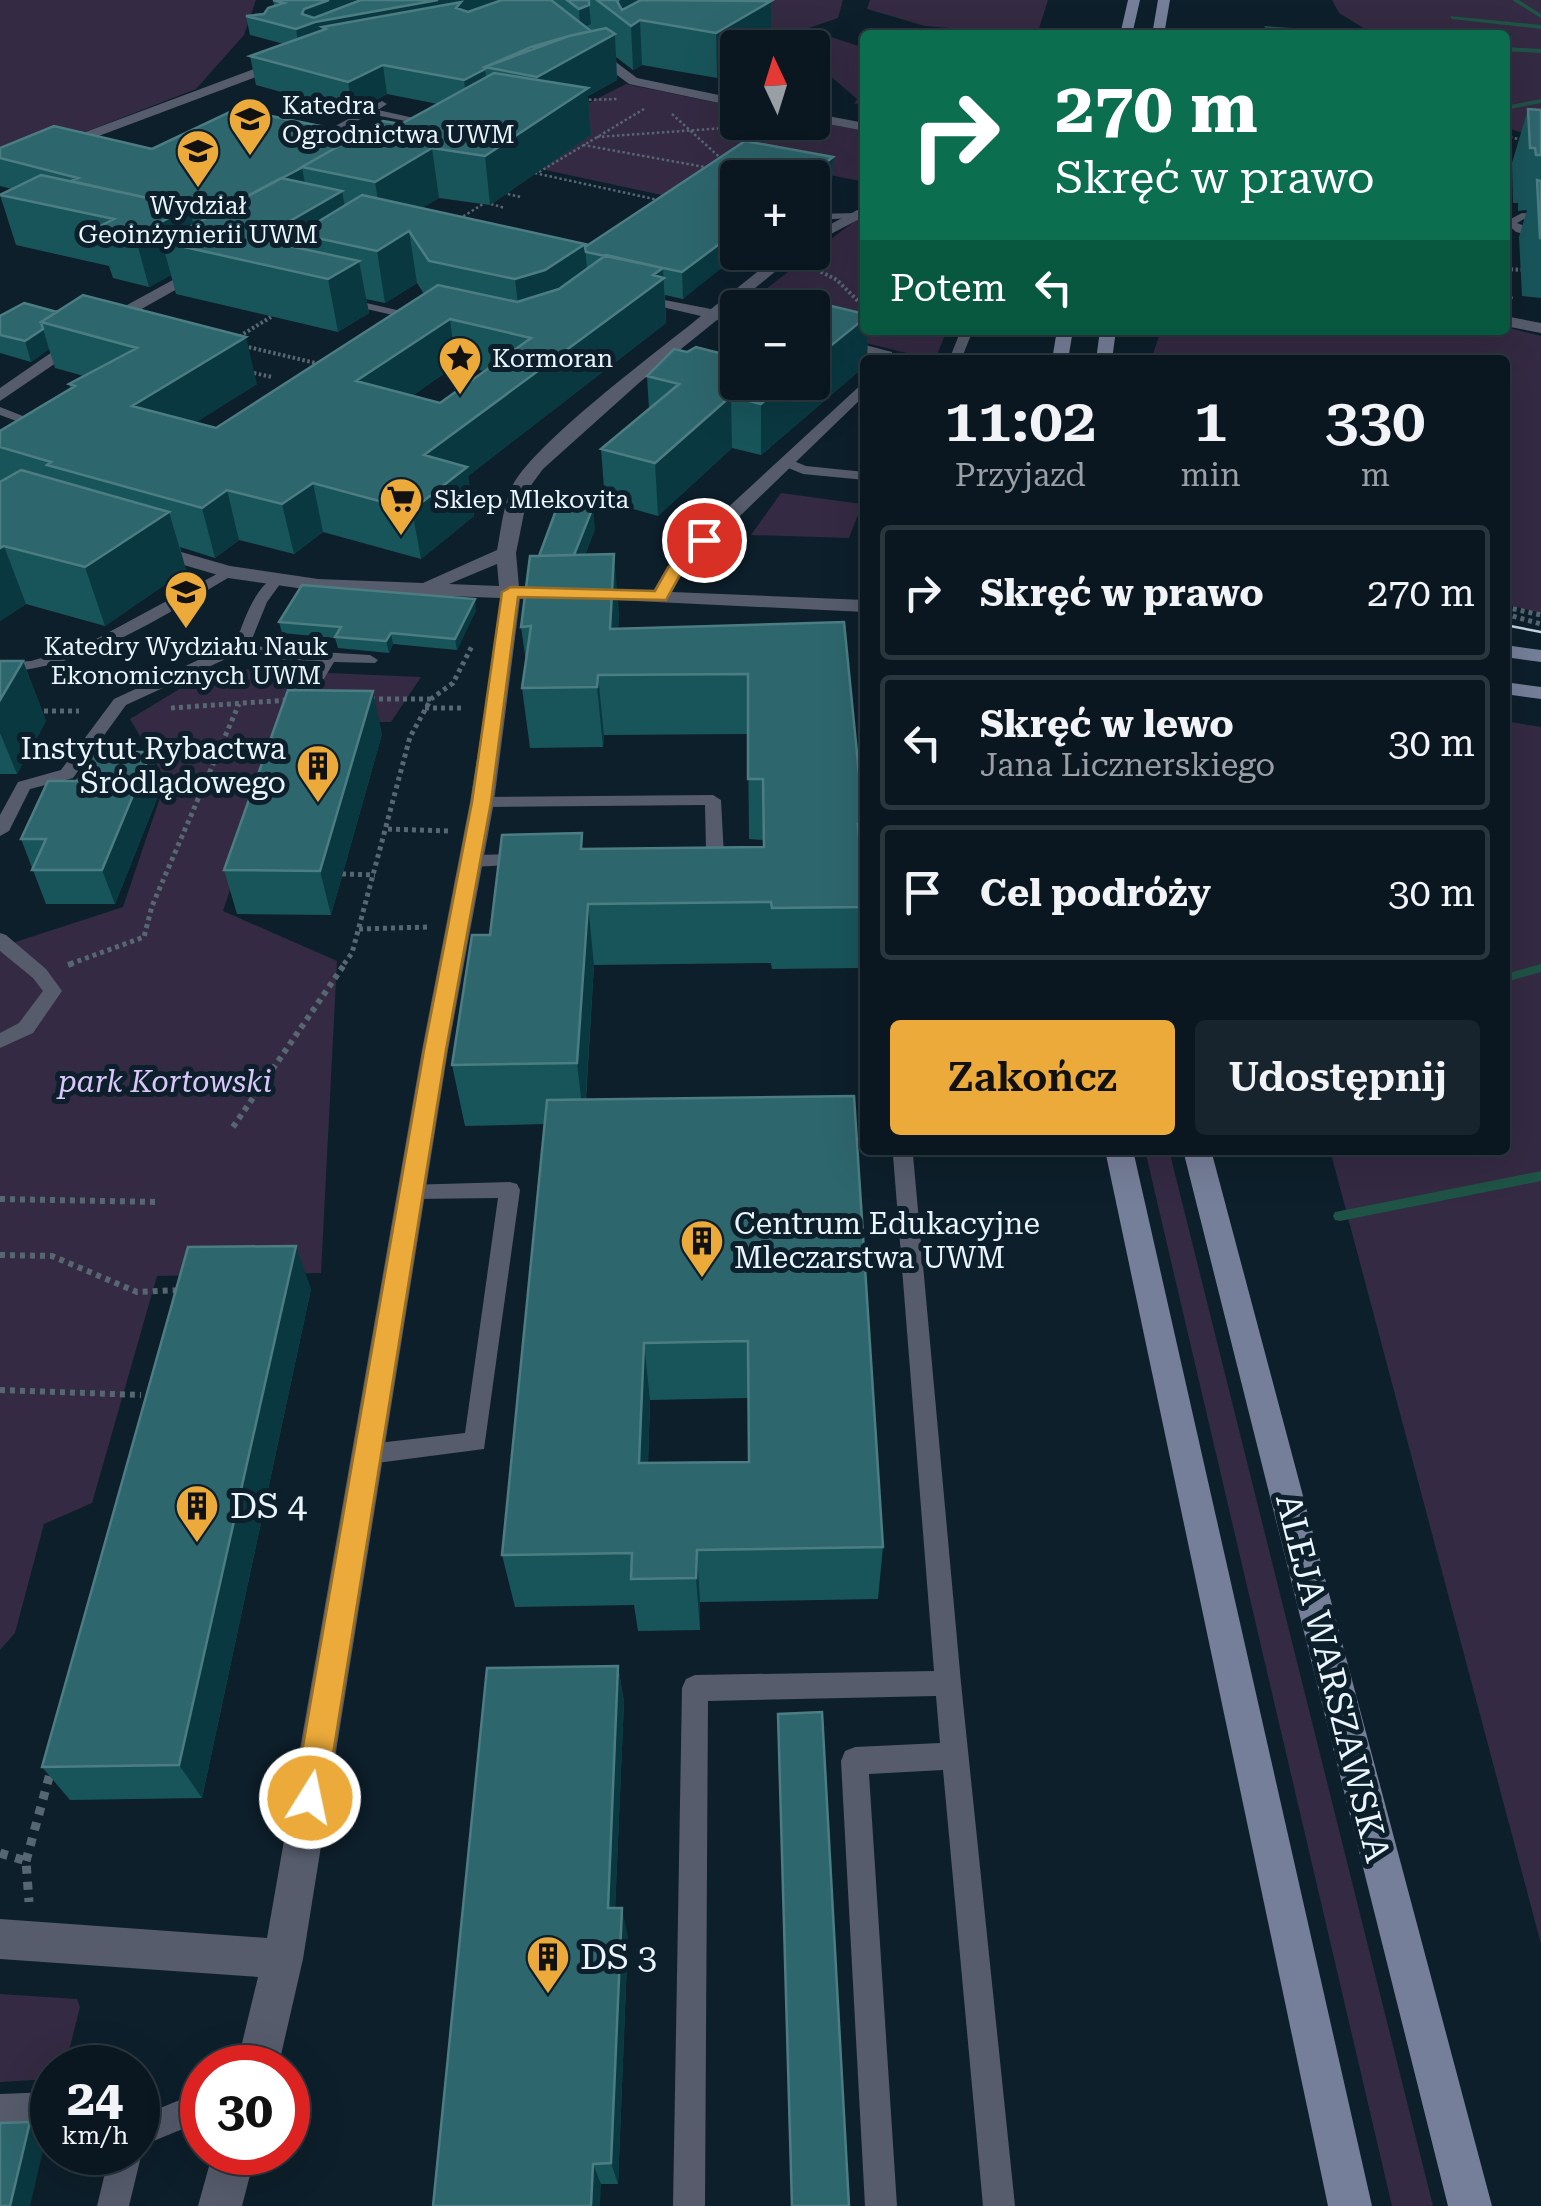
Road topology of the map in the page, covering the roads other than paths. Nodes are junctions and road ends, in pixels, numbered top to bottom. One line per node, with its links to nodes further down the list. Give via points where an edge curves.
1 (1134, 0): 3 (main road)
2 (1164, 0): 4 (main road)
3 (1127, 30)
4 (1159, 30)
5 (577, 36): 7 (street, via 602,66 662,95)
6 (306, 54): 17 (street)
7 (720, 100)
8 (382, 104): 9 (lane)
9 (369, 111): 14 (lane); 16 (lane, via 306,144)
10 (860, 117): 12 (street)
11 (830, 120): 12 (street)
12 (833, 120): 13 (street)
13 (860, 126)
14 (452, 127): 15 (street)
15 (421, 144)
16 (325, 148)
17 (0, 170)
18 (860, 213): 19 (lane); 21 (street)
19 (830, 216)
20 (1541, 217): 22 (lane, via 1510,222)
21 (830, 230)
22 (1541, 235)
23 (212, 264): 31 (street)
24 (769, 270): 27 (street)
25 (610, 291): 27 (street)
26 (319, 296): 29 (lane)
27 (712, 314): 28 (street); 43 (street, via 537,465 520,488)
28 (720, 316)
29 (429, 320)
30 (1510, 321): 32 (street)
31 (100, 326): 33 (street); 37 (street)
32 (1541, 328)
33 (118, 331)
34 (830, 341): 35 (street)
35 (877, 355)
36 (860, 391): 40 (street)
37 (0, 396)
38 (0, 411): 39 (lane, via 36,424 36,433)
39 (0, 455)
40 (786, 462): 41 (lane); 48 (street, via 674,571)
41 (860, 476)
42 (133, 544): 44 (street)
43 (506, 553): 46 (street); 47 (street)
44 (228, 572): 45 (street); 57 (lane, via 88,651 32,668)
45 (276, 580): 46 (street); 52 (lane)
46 (421, 588): 47 (street)
47 (511, 592): 48 (street); 61 (street)
48 (660, 596): 49 (street)
49 (799, 605): 50 (street); 51 (street)
50 (860, 606)
51 (860, 615)
52 (241, 646): 55 (lane); 62 (lane, via 120,702 67,774 24,786)
53 (1510, 651): 54 (main road)
54 (1541, 656)
55 (328, 657): 56 (lane); 58 (lane)
56 (370, 660)
57 (0, 668)
58 (314, 684)
59 (1510, 689): 60 (main road)
60 (1541, 694)
61 (482, 802): 63 (lane, via 713,800 716,856); 64 (street)
62 (0, 831)
63 (677, 856)
64 (472, 860): 65 (lane); 71 (street)
65 (543, 860)
66 (0, 939): 67 (lane, via 14,956 37,966 53,991 26,1028)
67 (0, 1041)
68 (903, 1155): 73 (lane)
69 (1119, 1155): 87 (main road)
70 (1198, 1155): 88 (main road, ALEJA WARSZAWSKA)
71 (413, 1191): 72 (street); 72 (lane, via 510,1190 476,1442)
72 (370, 1454): 76 (street)
73 (948, 1683): 74 (lane); 84 (lane, via 695,1688)
74 (956, 1756): 85 (lane, via 856,1761); 86 (lane)
75 (0, 1939): 76 (street)
76 (283, 1959): 77 (street)
77 (262, 2045)
78 (30, 2108): 79 (lane)
79 (0, 2109)
80 (121, 2175): 82 (lane)
81 (229, 2175): 83 (street)
82 (114, 2206)
83 (220, 2206)
84 (689, 2206)
85 (881, 2206)
86 (999, 2206)
87 (1350, 2206)
88 (1470, 2206)

